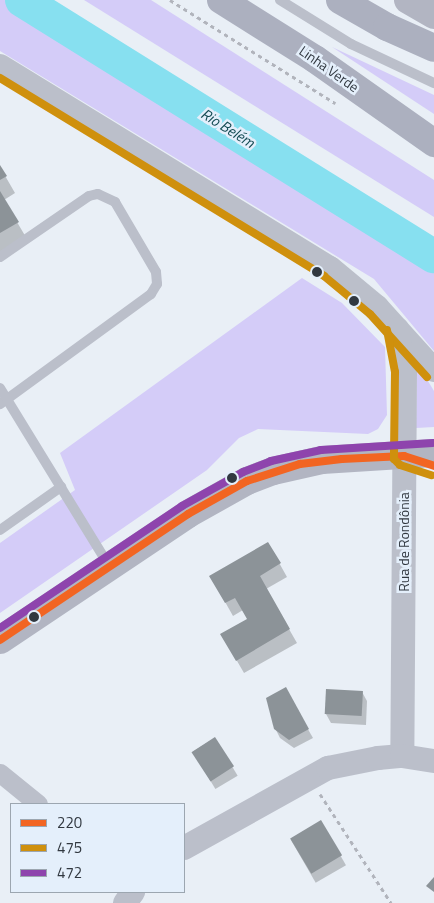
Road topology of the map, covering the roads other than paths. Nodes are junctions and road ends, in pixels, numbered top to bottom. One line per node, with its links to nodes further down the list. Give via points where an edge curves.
1 (221, 0): 9 (highway, Linha Verde, via 315,59)
2 (280, 0): 8 (lane, via 352,44)
3 (340, 0): 6 (highway, via 387,27)
4 (408, 0): 5 (main road)
5 (434, 14)
6 (434, 48)
7 (0, 66): 11 (street, via 305,251 354,287)
8 (434, 83)
9 (434, 143)
10 (0, 258): 14 (lane, via 89,196 98,194 115,202 156,272 157,284 151,294)
11 (397, 328): 12 (street); 16 (street, Rua de Rondônia, via 405,371)
12 (434, 370)
13 (0, 388): 14 (lane)
14 (3, 402): 18 (lane)
15 (434, 453): 16 (main road)
16 (404, 456): 17 (main road); 20 (main road, via 322,460 274,471 221,494); 22 (street, Rua de Rondônia)
17 (434, 466)
18 (60, 487): 19 (lane); 20 (lane)
19 (0, 530)
20 (109, 566): 21 (main road)
21 (0, 640)
22 (402, 756): 23 (street); 26 (street, via 359,760 309,777)
23 (434, 760)
24 (0, 773): 25 (street)
25 (37, 803)
26 (185, 847)

